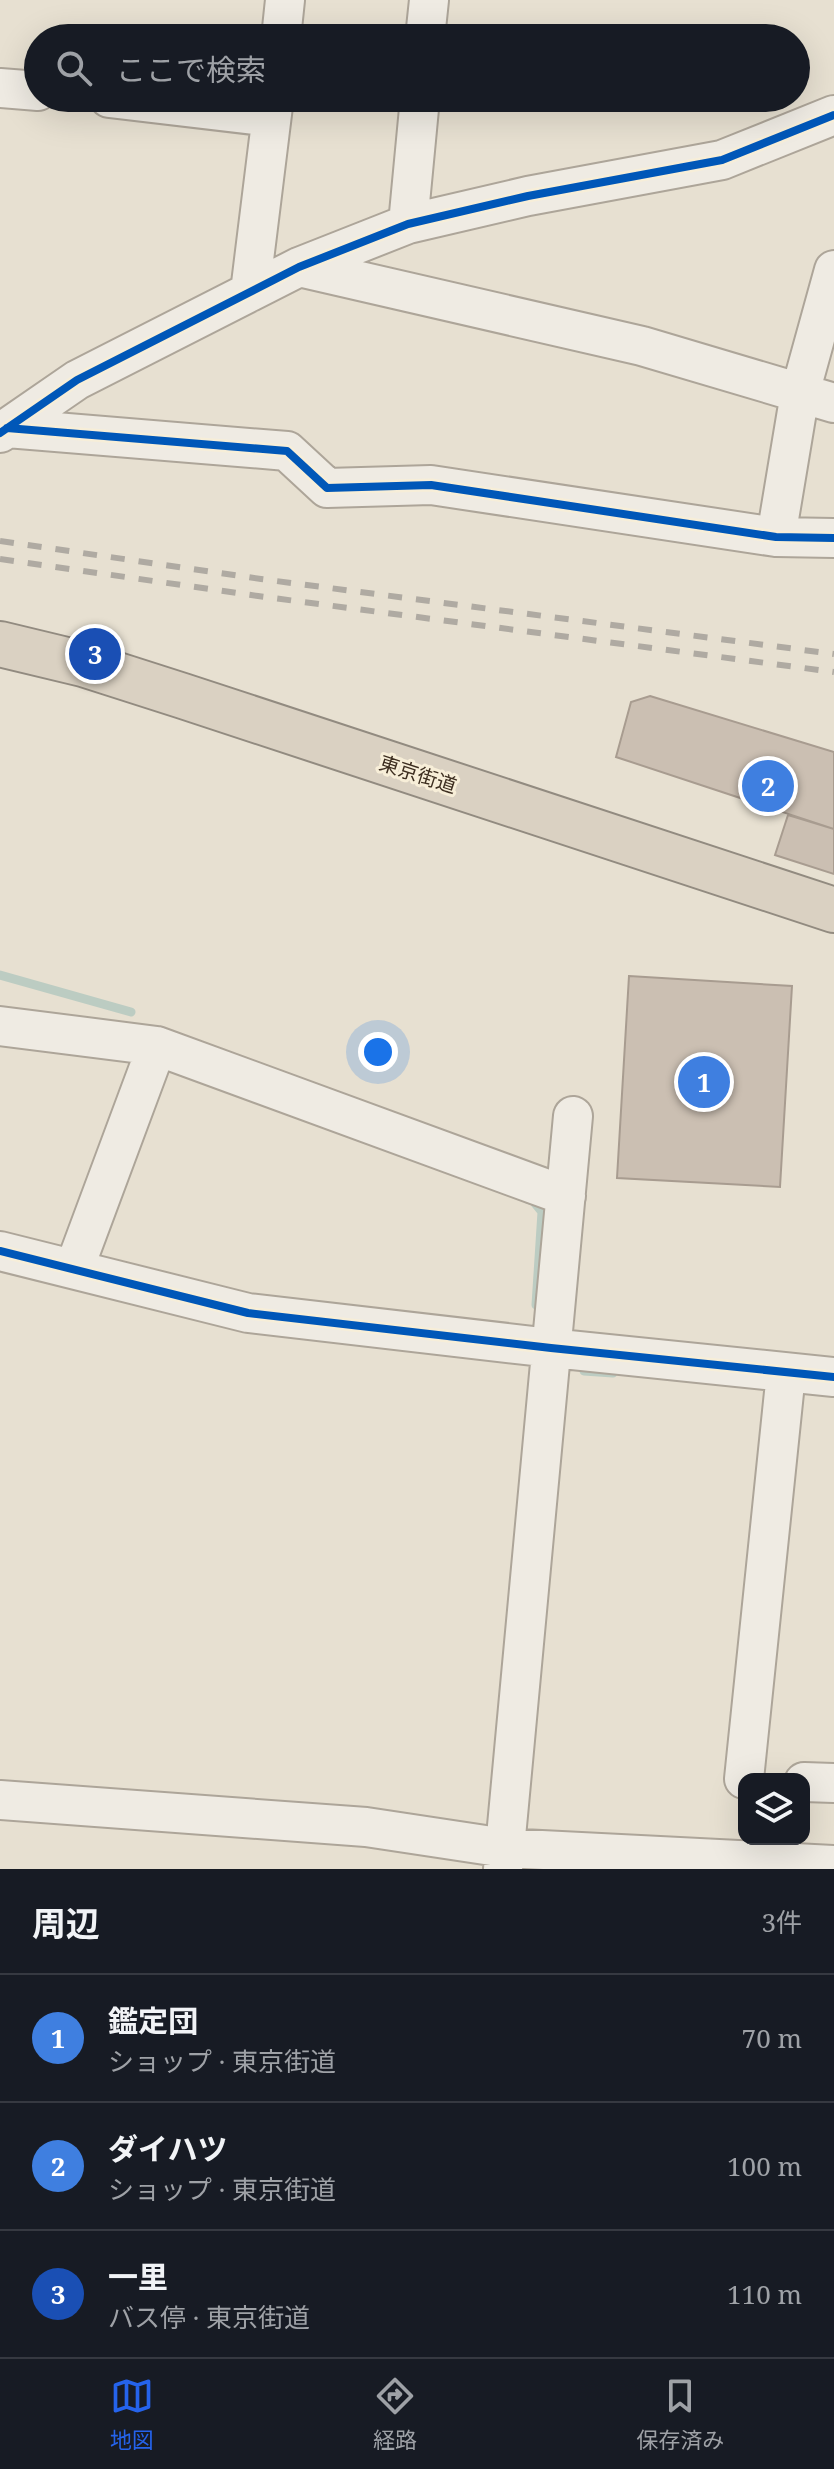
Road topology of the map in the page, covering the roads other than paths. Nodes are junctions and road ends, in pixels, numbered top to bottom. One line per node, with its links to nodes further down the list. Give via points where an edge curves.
1 (285, 0): 3 (street)
2 (429, 0): 4 (street)
3 (282, 24)
4 (426, 24)
5 (0, 88): 6 (street)
6 (24, 90)
7 (272, 112): 13 (street)
8 (419, 112): 10 (street)
9 (834, 115): 10 (street, via 722,160)
10 (408, 224): 11 (street)
11 (299, 267): 13 (street); 14 (street, via 642,346)
12 (834, 270): 14 (street)
13 (250, 292): 15 (street, via 77,380)
14 (817, 398): 16 (street)
15 (4, 430): 16 (street, via 287,451 327,488 431,485)
16 (776, 537): 17 (street)
17 (834, 538)
18 (0, 644): 19 (highway, 東京街道, via 169,691)
19 (834, 910)
20 (0, 1026): 21 (street)
21 (157, 1046): 23 (street); 25 (street)
22 (573, 1116): 23 (street)
23 (566, 1196): 26 (street)
24 (0, 1251): 25 (street)
25 (74, 1269): 26 (street, via 248,1313)
26 (551, 1348): 27 (street); 33 (street)
27 (786, 1373): 28 (street); 29 (street)
28 (834, 1377)
29 (745, 1773)
30 (810, 1782): 31 (street)
31 (834, 1783)
32 (0, 1800): 33 (street, via 366,1827)
33 (504, 1858): 34 (street)
34 (834, 1865)

